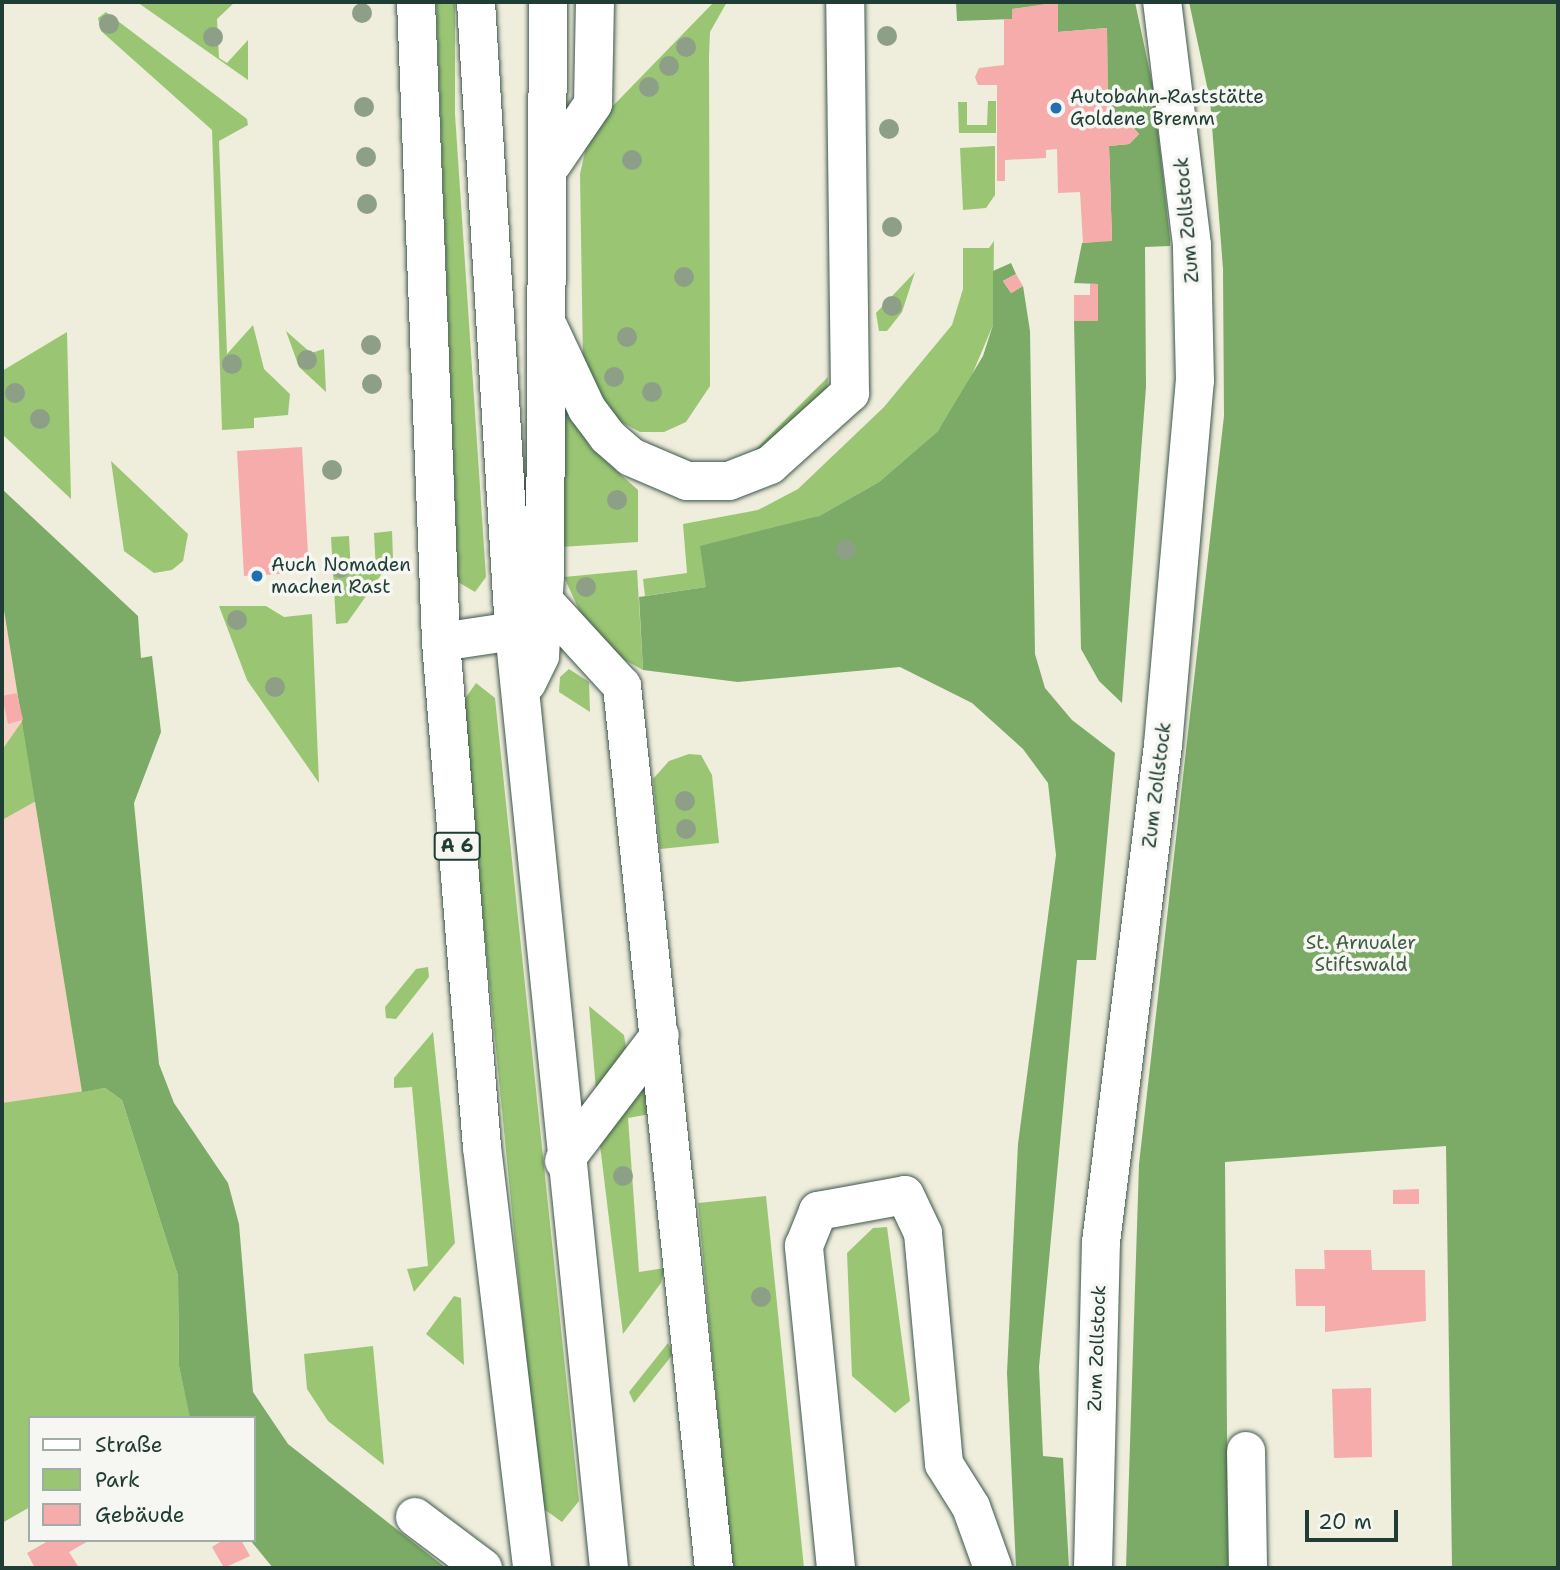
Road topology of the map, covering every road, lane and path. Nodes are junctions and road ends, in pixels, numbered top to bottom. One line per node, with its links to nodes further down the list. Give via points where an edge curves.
1 (476, 2): 10 (main road)
2 (548, 2): 7 (main road)
3 (594, 2): 7 (main road, via 593,104)
4 (845, 2): 8 (main road, via 850,393 770,465 729,481 687,481 631,457 608,437 587,409)
5 (1162, 2): 23 (main road, Zum Zollstock, via 1192,245 1195,381 1163,745 1101,1242)
6 (414, 7): 11 (main road, A 6)
7 (552, 164): 8 (main road)
8 (549, 328): 9 (main road)
9 (544, 601): 12 (main road, via 540,656); 13 (main road, via 622,685)
10 (514, 631): 11 (main road); 12 (main road)
11 (441, 642): 18 (main road, A 6, via 482,1147)
12 (521, 694): 14 (main road)
13 (660, 1034): 14 (main road); 20 (main road)
14 (564, 1161): 19 (main road)
15 (1246, 1451): 24 (main road)
16 (415, 1517): 17 (main road)
17 (483, 1568)
18 (532, 1568)
19 (609, 1568)
20 (714, 1568)
21 (836, 1568): 22 (main road, via 804,1246 818,1212 905,1195 923,1233 944,1464 976,1518)
22 (993, 1568)
23 (1093, 1568)
24 (1248, 1568)

